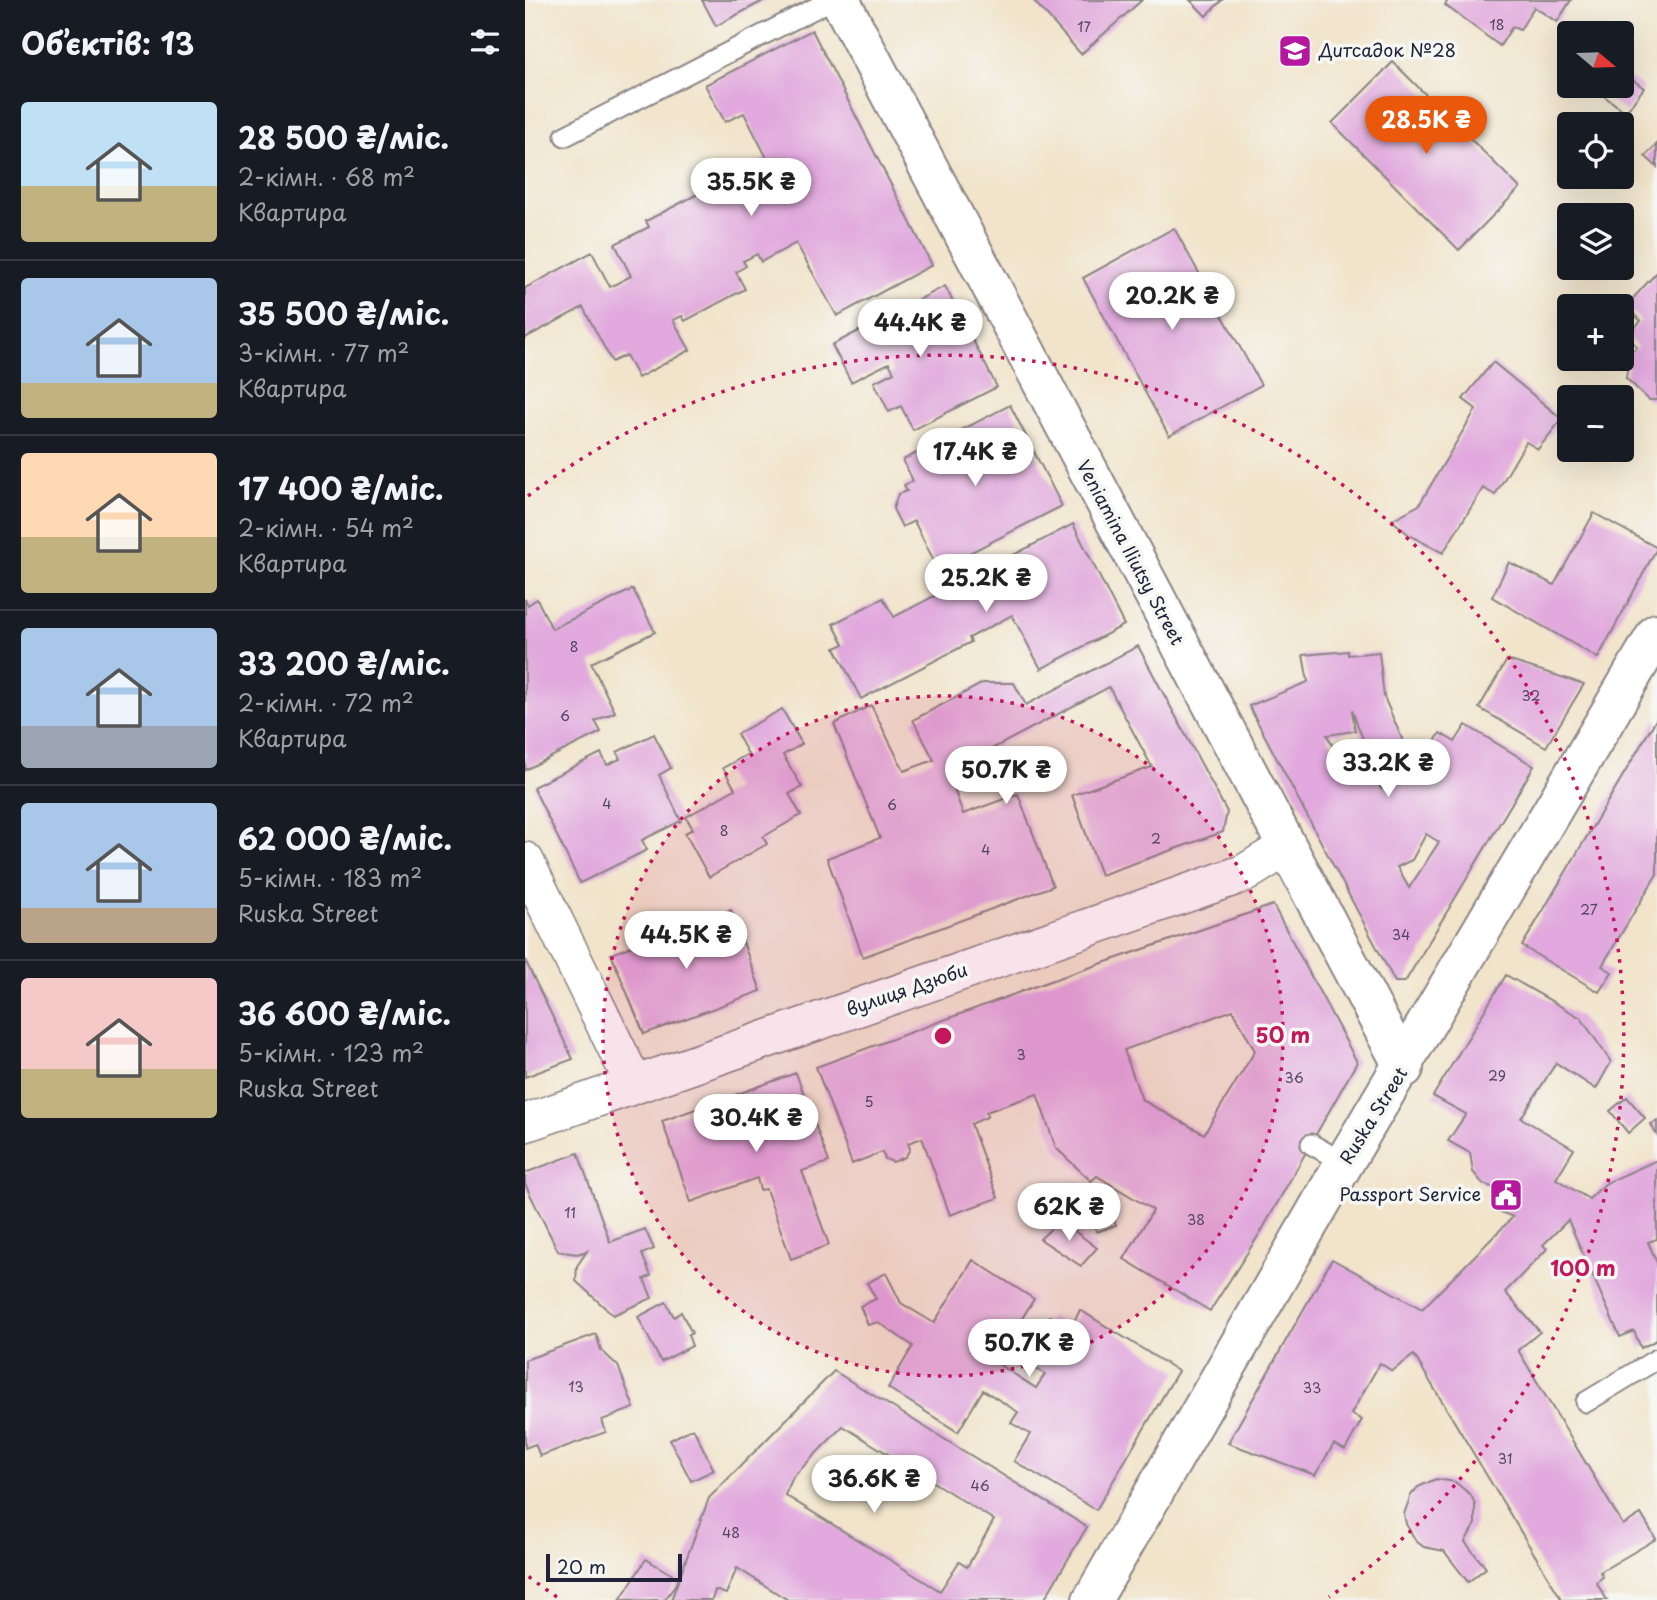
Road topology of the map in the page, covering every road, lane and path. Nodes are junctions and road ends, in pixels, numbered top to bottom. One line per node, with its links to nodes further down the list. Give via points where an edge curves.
1 (831, 0): 3 (lane)
2 (840, 0): 5 (street, Veniamina Iliutsy Street)
3 (565, 136)
4 (1657, 633): 7 (street, Ruska Street)
5 (1285, 848): 7 (street, Veniamina Iliutsy Street); 8 (street, вулиця Дзюби, via 1245,873)
6 (525, 861): 8 (street)
7 (1403, 1068): 11 (street, Ruska Street)
8 (633, 1084): 9 (street, вулиця Дзюби)
9 (525, 1123)
10 (1311, 1144): 11 (lane)
11 (1344, 1164): 14 (street, Ruska Street)
12 (1657, 1359): 13 (lane)
13 (1586, 1402)
14 (1092, 1600)

